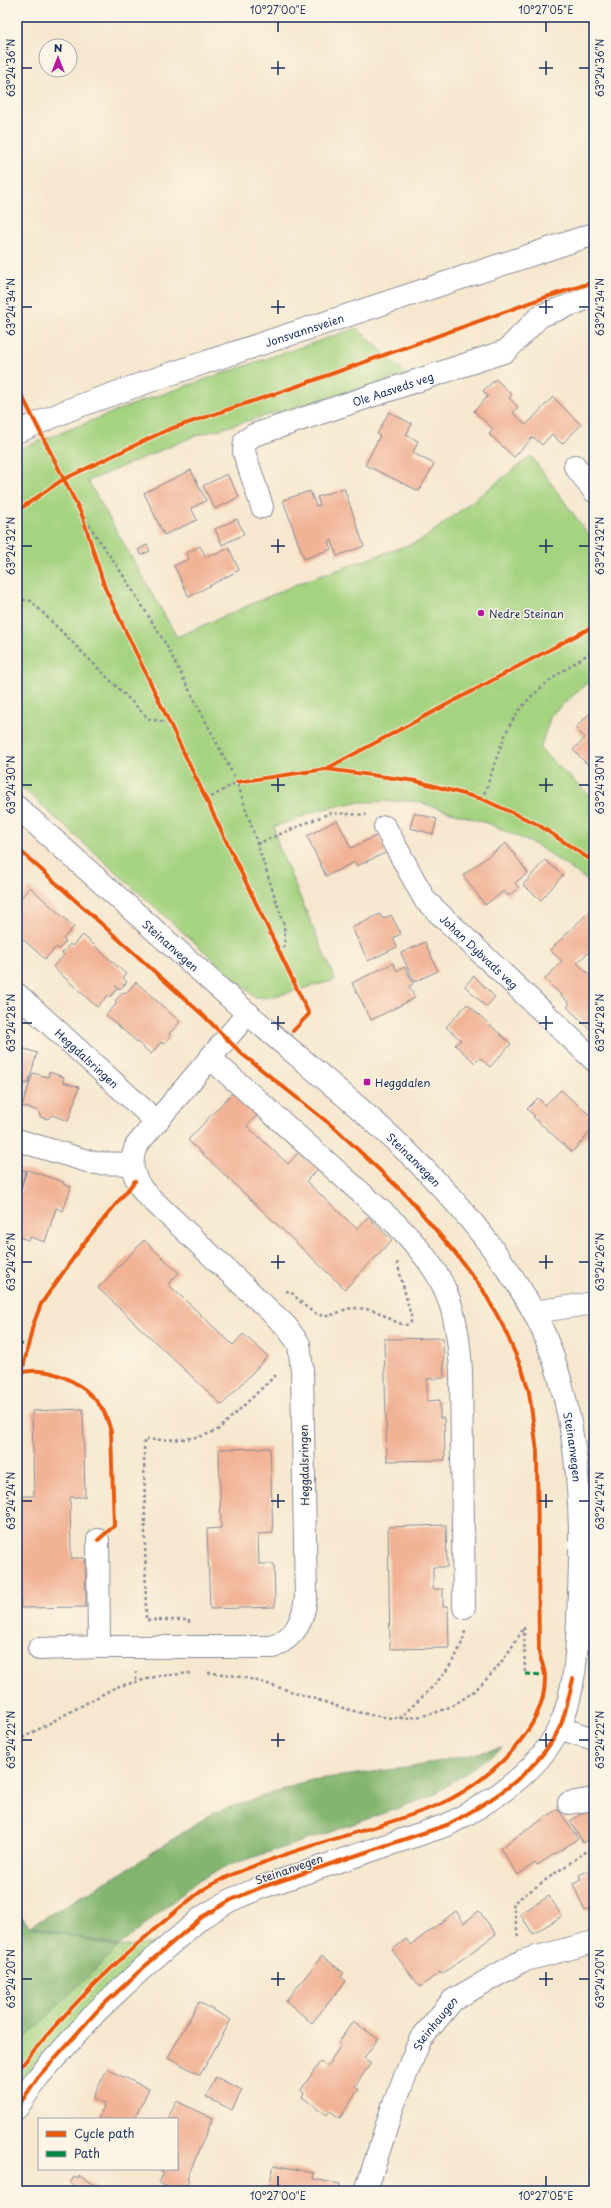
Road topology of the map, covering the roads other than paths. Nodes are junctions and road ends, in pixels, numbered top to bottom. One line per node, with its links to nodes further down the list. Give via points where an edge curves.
1 (594, 234): 3 (street, Jonsvannsveien, via 164,376 63,412)
2 (594, 296): 6 (street, Ole Aasveds veg, via 540,316 506,351 254,435 245,441 244,452)
3 (17, 432)
4 (575, 466): 5 (street)
5 (594, 491)
6 (262, 507)
7 (17, 807): 10 (street, Steinanvegen)
8 (385, 827): 12 (street, Johan Dybvads veg, via 425,900)
9 (17, 994): 13 (street, Heggdalsringen)
10 (248, 1013): 11 (street, Heggdalsringen); 17 (street, Steinanvegen, via 399,1142 446,1190 490,1245)
11 (210, 1058): 13 (street, Heggdalsringen); 19 (street, via 413,1241 437,1273 449,1297 459,1338)
12 (594, 1060)
13 (157, 1122): 15 (street, Heggdalsringen, via 136,1146)
14 (17, 1140): 15 (street, via 94,1163)
15 (132, 1164): 20 (street, Heggdalsringen, via 135,1181 144,1192 266,1307 299,1344 302,1370 306,1597 300,1625 285,1641 273,1646)
16 (594, 1303): 17 (street)
17 (534, 1312): 22 (street, Steinanvegen, via 552,1355 567,1404 577,1481 579,1587 576,1644 573,1679)
18 (98, 1540): 20 (street)
19 (464, 1607)
20 (100, 1647): 21 (street, Heggdalsringen)
21 (39, 1649)
22 (559, 1728): 23 (street); 27 (street, Steinanvegen, via 549,1746 522,1775 475,1810 447,1825 262,1887 231,1900 202,1917 98,2010 38,2077)
23 (594, 1738)
24 (594, 1799): 25 (street)
25 (569, 1803)
26 (594, 1942): 28 (street, Steinhaugen, via 522,1961 453,2000 420,2040 393,2106)
27 (17, 2108)
28 (366, 2191)

